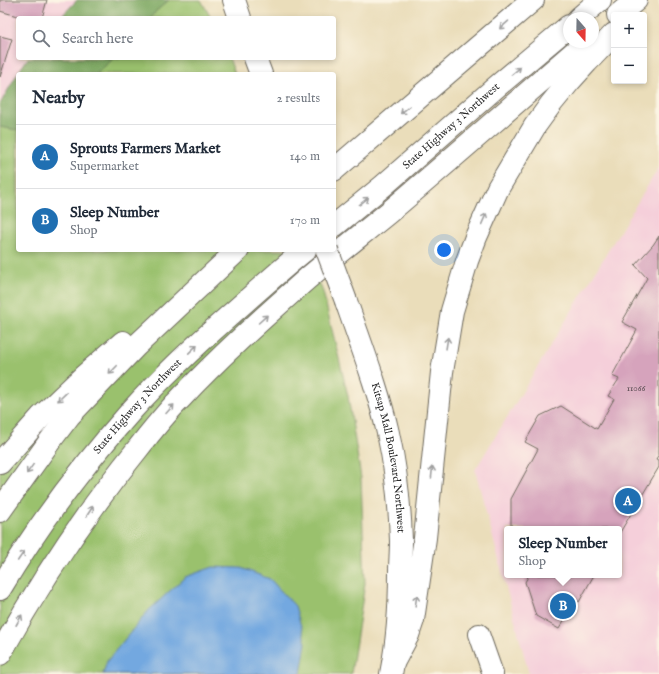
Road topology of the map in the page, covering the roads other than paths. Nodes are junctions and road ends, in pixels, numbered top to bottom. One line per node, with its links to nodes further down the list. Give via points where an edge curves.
1 (234, 0): 9 (main road)
2 (533, 0): 17 (main road, one-way to 17)
3 (600, 0): 6 (main road)
4 (636, 0): 7 (main road)
5 (649, 0): 8 (main road)
6 (586, 12)
7 (622, 12)
8 (637, 12)
9 (239, 16)
10 (611, 21): 12 (main road)
11 (563, 31): 18 (main road, State Highway 3 Northwest, one-way to 11)
12 (599, 31)
13 (611, 37): 27 (main road, one-way to 13, via 413,620 425,538 442,372 452,311 467,261 498,188 535,126 569,82)
14 (579, 48): 26 (main road, one-way to 14, via 52,566 94,504 179,400 224,354 309,278)
15 (256, 60): 16 (main road)
16 (260, 72)
17 (336, 168)
18 (336, 224)
19 (302, 252): 24 (main road, State Highway 3 Northwest, one-way to 19, via 40,527 134,408 207,336)
20 (328, 252): 27 (main road, Kitsap Mall Boulevard Northwest, bridge, via 379,397 396,483 401,542 400,600)
21 (235, 253): 22 (main road, one-way to 22, via 129,336 85,375 41,417); 23 (main road, one-way to 23, via 136,346 69,416)
22 (0, 463)
23 (0, 511)
24 (0, 589)
25 (479, 634): 28 (lane)
26 (0, 654)
27 (392, 669)
28 (494, 674)

